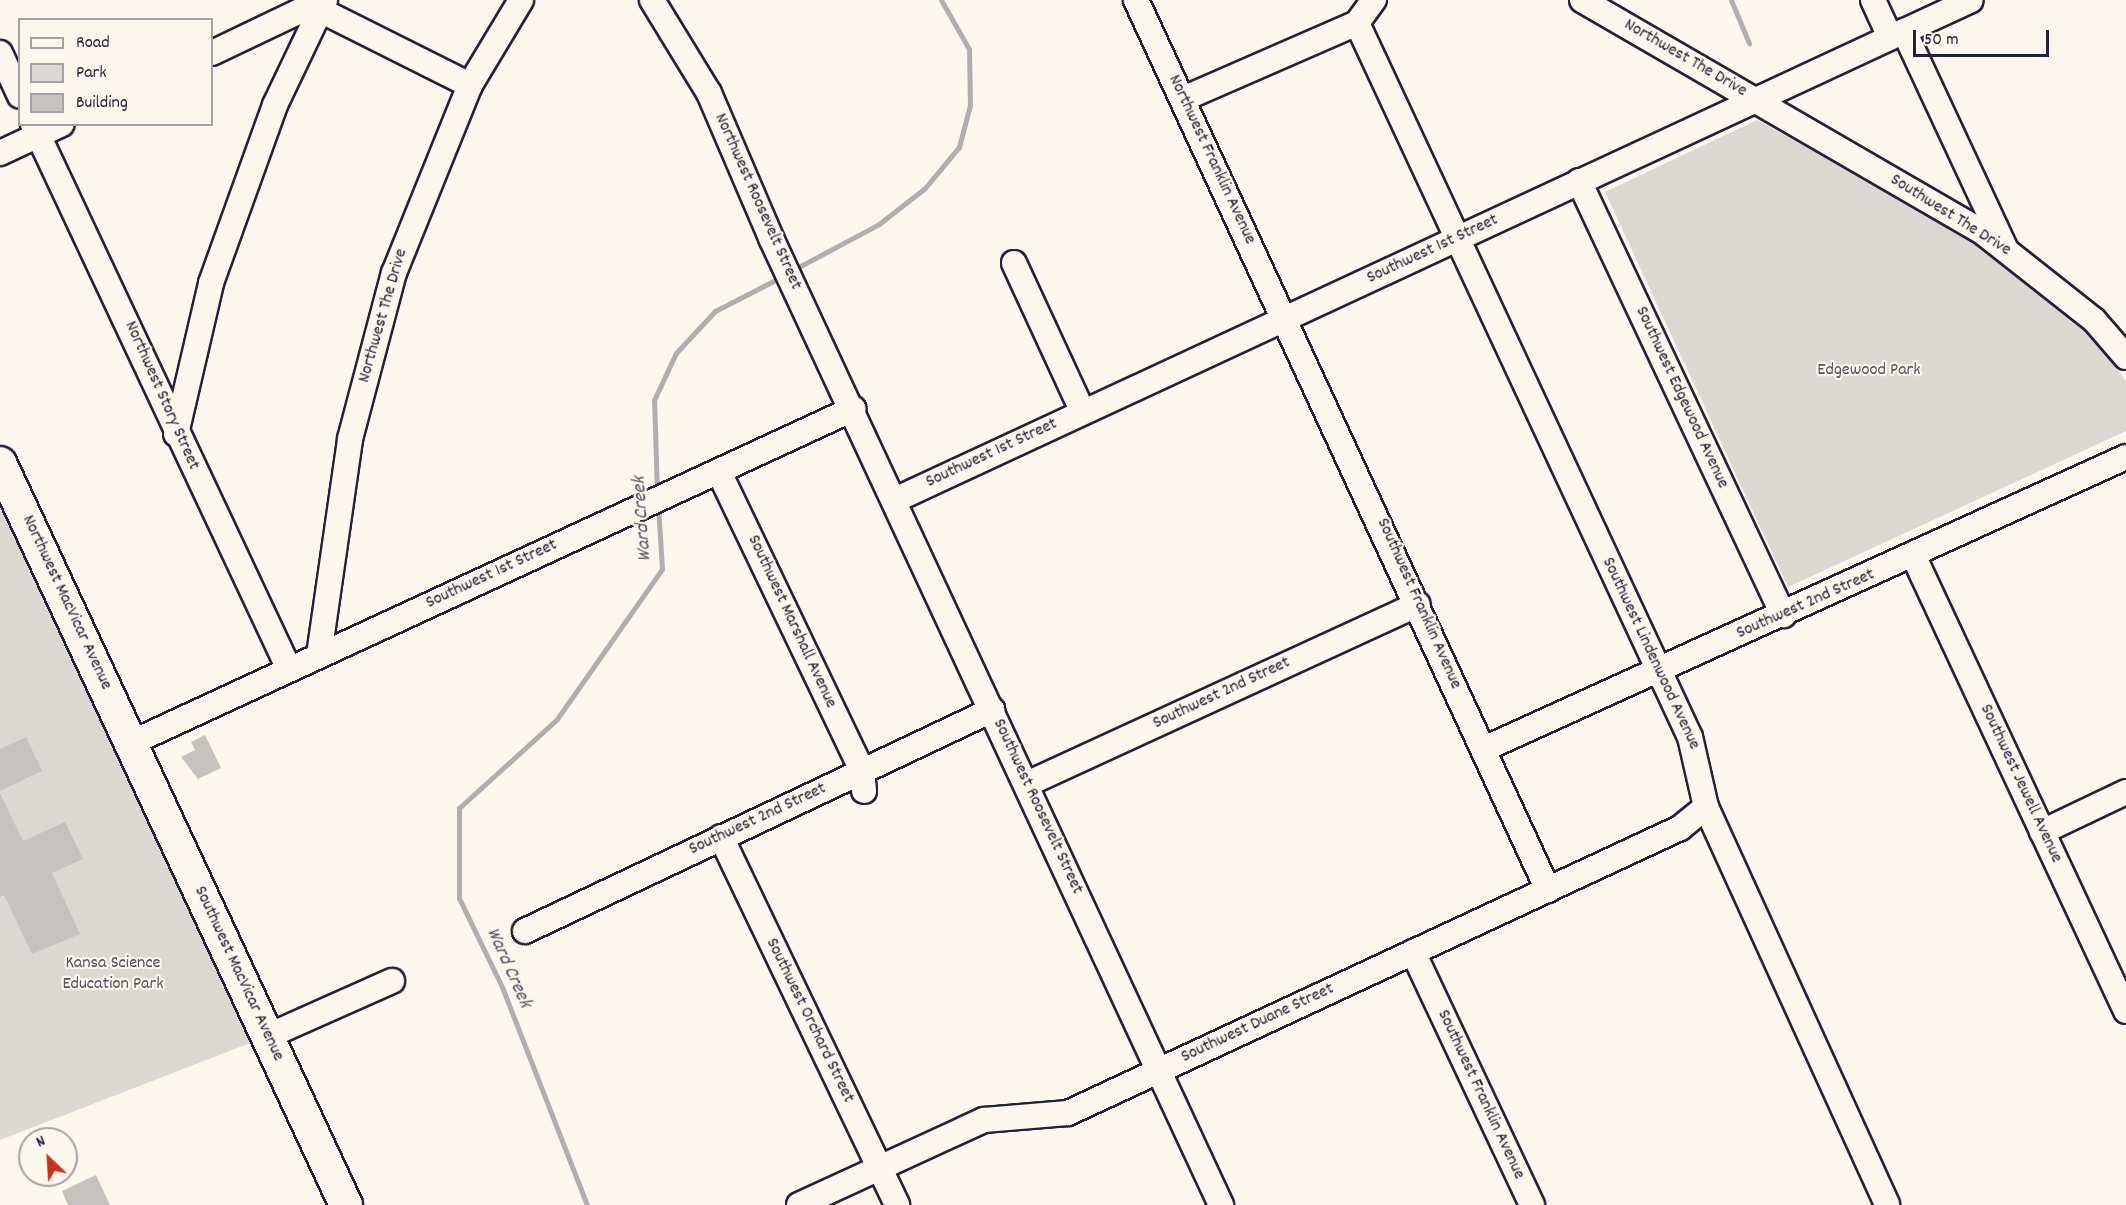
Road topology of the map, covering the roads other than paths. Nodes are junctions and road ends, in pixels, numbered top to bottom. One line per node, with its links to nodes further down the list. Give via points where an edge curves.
1 (521, 0): 13 (street, Northwest The Drive)
2 (652, 0): 26 (street, Northwest Roosevelt Street, via 709,93 771,238)
3 (1136, 0): 15 (street, Northwest Franklin Avenue)
4 (1374, 0): 9 (street)
5 (1582, 0): 16 (street, Northwest The Drive)
6 (1873, 0): 10 (street)
7 (1971, 0): 10 (street, Southwest 1st Street)
8 (311, 5): 12 (street); 13 (street); 28 (street, via 211,283)
9 (1357, 23): 15 (street); 21 (street, Southwest Lindenwood Avenue)
10 (1897, 34): 16 (street, Southwest 1st Street); 22 (street)
11 (0, 53): 14 (street)
12 (213, 53)
13 (470, 84): 36 (street, Northwest The Drive, via 417,208 375,337 350,439)
14 (18, 92)
15 (1183, 99): 24 (street, Northwest Franklin Avenue)
16 (1755, 99): 20 (street, Southwest 1st Street); 22 (street, Southwest The Drive)
17 (53, 126): 18 (street)
18 (35, 130): 19 (street); 28 (street, Northwest Story Street)
19 (0, 153)
20 (1579, 181): 21 (street, Southwest 1st Street); 35 (street, Southwest Edgewood Avenue)
21 (1458, 239): 24 (street, Southwest 1st Street); 38 (street, Southwest Lindenwood Avenue)
22 (2005, 248): 25 (street, Southwest The Drive, via 2094,320)
23 (1014, 263): 27 (street)
24 (1287, 320): 27 (street, Southwest 1st Street); 34 (street, Southwest Franklin Avenue)
25 (2126, 357)
26 (853, 409): 31 (street, Southwest 1st Street); 32 (street, Southwest Roosevelt Street)
27 (1083, 412): 32 (street, Southwest 1st Street)
28 (176, 434): 37 (street, Northwest Story Street)
29 (2126, 457): 33 (street, Southwest 2nd Street)
30 (0, 463): 40 (main road, Northwest MacVicar Avenue)
31 (719, 472): 36 (street, Southwest 1st Street); 42 (street, Southwest Marshall Avenue)
32 (895, 500): 39 (street, Southwest Roosevelt Street)
33 (1914, 557): 35 (street, Southwest 2nd Street); 46 (street, Southwest Jewell Avenue)
34 (1418, 604): 41 (street, Southwest Franklin Avenue); 43 (street, Southwest 2nd Street)
35 (1783, 615): 38 (street, Southwest 2nd Street)
36 (319, 655): 37 (street, Southwest 1st Street)
37 (289, 669): 40 (street, Southwest 1st Street)
38 (1658, 671): 41 (street, Southwest 2nd Street); 45 (street, Southwest Lindenwood Avenue, via 1690,737)
39 (992, 710): 42 (street, Southwest 2nd Street); 43 (street, Southwest Roosevelt Street)
40 (131, 743): 53 (main road, Southwest MacVicar Avenue)
41 (1484, 749): 48 (street, Southwest Franklin Avenue)
42 (863, 781): 47 (street, Southwest 2nd Street)
43 (1026, 784): 54 (street, Southwest Roosevelt Street)
44 (2126, 792): 46 (street)
45 (1706, 807): 48 (street, Southwest Duane Street, via 1680,828); 61 (street, Southwest Lindenwood Avenue)
46 (2042, 831): 52 (street, Southwest Jewell Avenue)
47 (721, 837): 49 (street, Southwest 2nd Street); 55 (street, Southwest Orchard Street)
48 (1548, 890): 50 (street, Southwest Duane Street)
49 (525, 931)
50 (1413, 952): 54 (street, Southwest Duane Street); 60 (street, Southwest Franklin Avenue)
51 (392, 981): 53 (street)
52 (2126, 1011)
53 (266, 1037): 56 (main road, Southwest MacVicar Avenue)
54 (1159, 1070): 55 (street, Southwest Duane Street, via 1068,1113 984,1120); 59 (street, Southwest Roosevelt Street)
55 (880, 1168): 57 (street, Southwest Duane Street); 58 (street, Southwest Orchard Street)
56 (346, 1205)
57 (800, 1205)
58 (897, 1205)
59 (1221, 1205)
60 (1532, 1205)
61 (1887, 1205)

